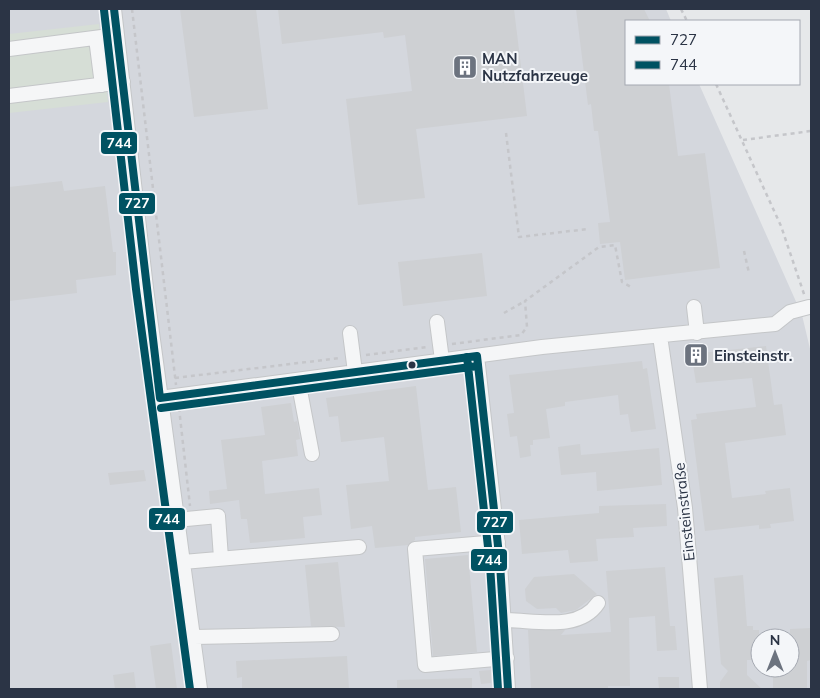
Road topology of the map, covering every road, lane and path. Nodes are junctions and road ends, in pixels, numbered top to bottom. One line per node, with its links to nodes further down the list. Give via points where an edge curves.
1 (114, 9): 3 (street)
2 (132, 9): 30 (path)
3 (117, 35): 4 (street); 6 (street)
4 (96, 38): 5 (street); 7 (street)
5 (9, 49)
6 (123, 82): 7 (street); 33 (street)
7 (102, 85): 9 (street)
8 (716, 85): 12 (path)
9 (9, 96)
10 (811, 131): 12 (path)
11 (506, 133): 13 (path, via 519,237)
12 (743, 140): 19 (path, via 781,226)
13 (588, 229)
14 (744, 252): 15 (path)
15 (749, 273)
16 (633, 288): 17 (path, via 622,282 615,245 599,247)
17 (525, 301): 20 (path); 25 (path, via 527,327 522,335)
18 (694, 307): 23 (street)
19 (809, 307): 23 (street, via 790,312 775,324)
20 (504, 313)
21 (437, 322): 25 (street)
22 (350, 333): 26 (street)
23 (697, 333): 24 (street)
24 (660, 336): 27 (street); 48 (street, Einsteinstraße, via 685,508)
25 (440, 346): 26 (path); 28 (street)
26 (353, 356): 29 (street); 30 (path)
27 (477, 356): 28 (street); 37 (street)
28 (442, 360): 29 (street)
29 (355, 372): 31 (street)
30 (176, 378): 32 (path)
31 (298, 380): 32 (street); 34 (street)
32 (178, 396): 33 (street); 35 (path)
33 (160, 398): 36 (street)
34 (312, 454)
35 (192, 518): 36 (street); 39 (street, via 218,516)
36 (176, 520): 40 (street)
37 (498, 542): 42 (street); 45 (street, via 415,549 425,665)
38 (359, 547): 39 (street)
39 (221, 558): 40 (street)
40 (183, 562): 44 (street)
41 (598, 603): 42 (street, via 583,618 568,622)
42 (504, 620): 45 (street)
43 (332, 634): 44 (street)
44 (194, 637): 46 (street)
45 (507, 658): 47 (street)
46 (200, 689)
47 (508, 689)
48 (700, 689)

